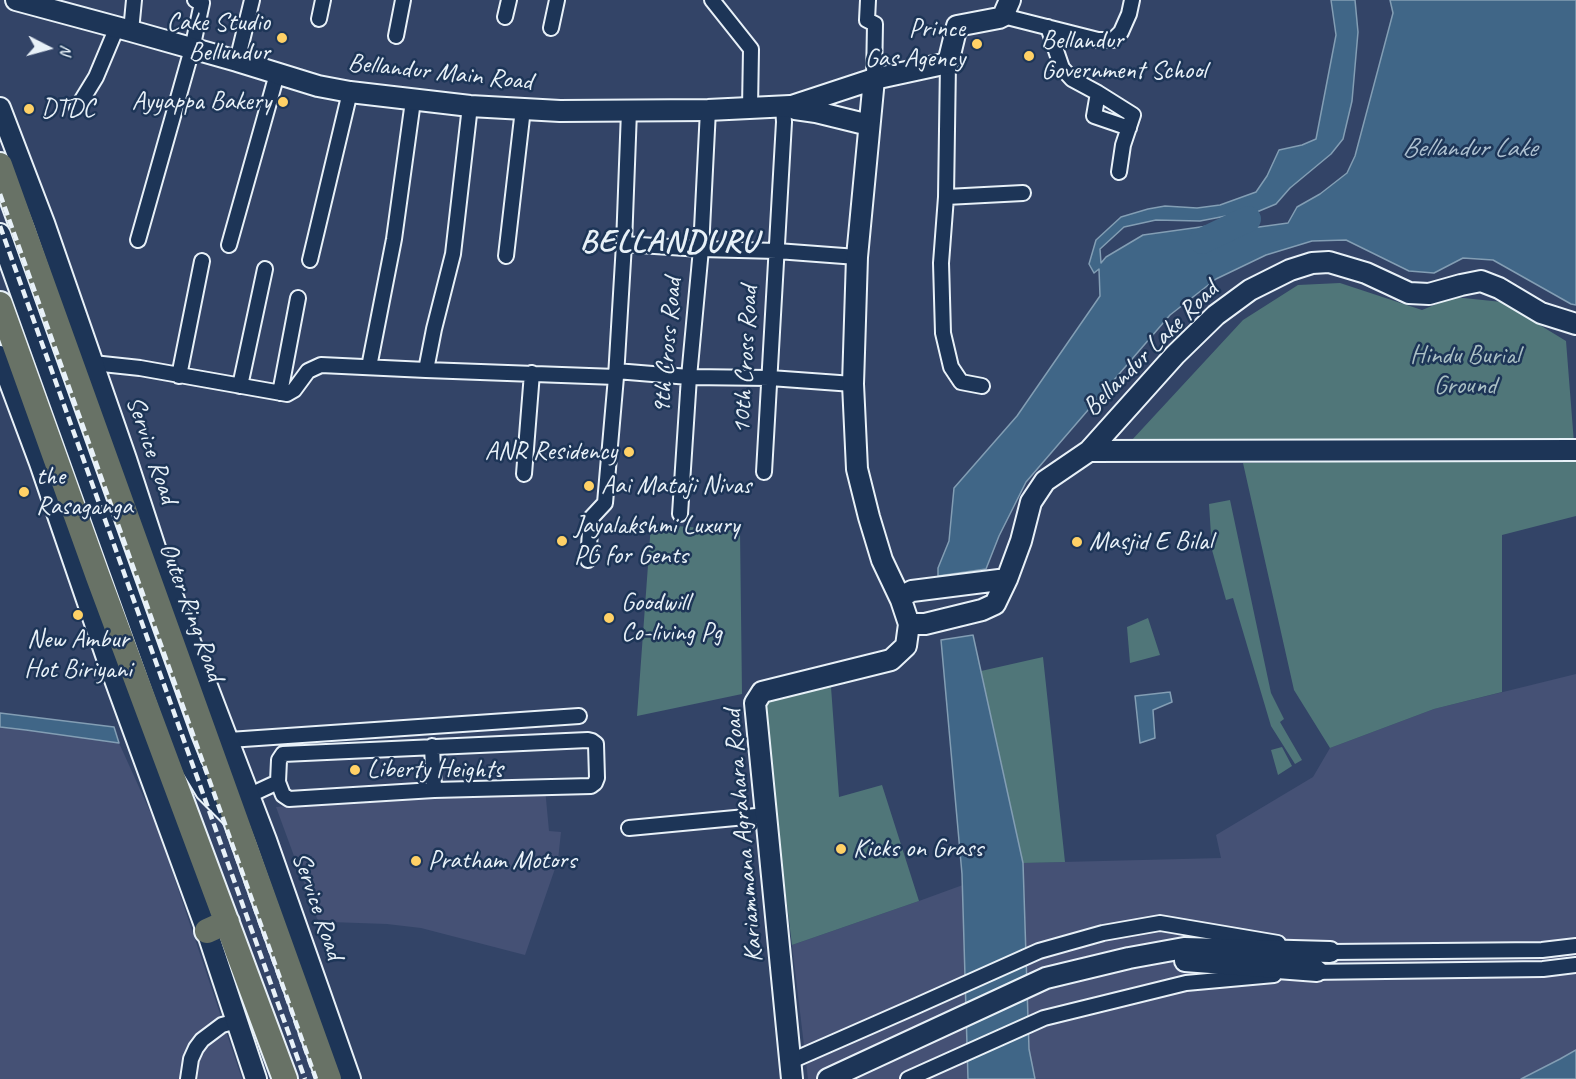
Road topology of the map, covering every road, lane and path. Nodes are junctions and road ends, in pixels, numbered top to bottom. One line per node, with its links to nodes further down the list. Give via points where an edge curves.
1 (16, 0): 17 (street, Bellandur Main Road)
2 (134, 0): 17 (street)
3 (195, 0): 19 (street, via 202,3)
4 (252, 0): 20 (street)
5 (323, 0): 14 (street)
6 (403, 0): 18 (street)
7 (509, 0): 13 (street)
8 (558, 0): 16 (street)
9 (712, 0): 31 (street, via 751,49)
10 (868, 0): 23 (street, via 867,20 875,24)
11 (1132, 0): 15 (street, via 1121,32 1113,40)
12 (1006, 8): 15 (street); 21 (street, via 999,18 957,26)
13 (505, 17)
14 (319, 19)
15 (1048, 27): 25 (street, via 1062,68 1072,79)
16 (551, 28)
17 (124, 29): 19 (street, Bellandur Main Road); 30 (street)
18 (396, 36)
19 (192, 49): 20 (street, Bellandur Main Road); 42 (street)
20 (237, 61): 22 (street, Bellandur Main Road)
21 (948, 63): 23 (street); 40 (street)
22 (277, 74): 24 (street, Bellandur Main Road); 44 (street)
23 (874, 79): 28 (street); 35 (street)
24 (350, 92): 26 (street, Bellandur Main Road); 49 (street)
25 (1098, 93): 36 (street, via 1134,115); 36 (street, via 1094,116)
26 (413, 101): 27 (street, Bellandur Main Road); 57 (street)
27 (470, 106): 32 (street, Bellandur Main Road); 58 (street, via 453,254)
28 (787, 107): 31 (street, Bellandur Main Road); 35 (street, Bellandur Main Road); 46 (street, 10th Cross Road)
29 (0, 108): 56 (street, Service Road)
30 (77, 108)
31 (750, 108): 33 (street, Bellandur Main Road)
32 (524, 109): 34 (street, Bellandur Main Road); 47 (street)
33 (708, 110): 34 (street, Bellandur Main Road); 45 (street, 9th Cross Road)
34 (630, 111): 43 (street)
35 (869, 124): 48 (street)
36 (1129, 128): 38 (street)
37 (0, 165): 84 (highway, Outer Ring Road)
38 (1119, 172)
39 (1023, 193): 40 (street)
40 (946, 197): 66 (street, via 941,263 943,333 951,367 961,382)
41 (0, 234): 84 (street, via 192,768 206,791)
42 (138, 240)
43 (624, 244): 45 (street); 60 (street)
44 (229, 245)
45 (700, 249): 46 (street); 62 (street, 9th Cross Road)
46 (777, 251): 48 (street); 63 (street, 10th Cross Road)
47 (506, 256)
48 (857, 257): 64 (street)
49 (310, 260)
50 (202, 261): 61 (street)
51 (265, 269): 65 (street)
52 (298, 298): 67 (street)
53 (0, 304): 86 (highway)
54 (1576, 324): 69 (street, Bellandur Lake Road, via 1541,313 1481,281 1429,294 1409,294 1357,270 1329,262 1312,263 1250,290 1216,315)
55 (0, 356): 86 (street, via 106,655)
56 (93, 363): 61 (street); 78 (street, Service Road, via 161,566)
57 (369, 367): 58 (street); 67 (street, via 321,364 308,371 294,390)
58 (426, 370): 59 (street)
59 (532, 373): 60 (street); 71 (street)
60 (616, 374): 62 (street); 73 (street, via 605,503 591,518)
61 (179, 376): 65 (street)
62 (689, 377): 63 (street); 72 (street, 9th Cross Road)
63 (770, 378): 64 (street); 70 (street, 10th Cross Road)
64 (853, 384): 75 (street, via 857,470 882,560)
65 (240, 386): 67 (street)
66 (982, 386)
67 (280, 393)
68 (1576, 450): 69 (street)
69 (1089, 451): 74 (street, Bellandur Lake Road, via 1045,481 1031,502)
70 (764, 472)
71 (524, 474)
72 (680, 514)
73 (588, 560)
74 (1007, 579): 75 (street); 76 (street, Bellandur Lake Road, via 995,604)
75 (906, 594): 76 (street)
76 (917, 624): 83 (street, Kariammana Agrahara Road, via 906,646 891,660 762,692 755,703)
77 (579, 716): 78 (street)
78 (229, 740): 82 (street, Service Road)
79 (432, 746): 80 (street, via 283,754 279,759); 81 (street); 81 (street, via 588,740 596,744 597,778 591,786)
80 (278, 782): 81 (street, via 289,799); 82 (street)
81 (434, 790)
82 (249, 795): 95 (street, Service Road)
83 (767, 814): 85 (street); 94 (street, Kariammana Agrahara Road)
84 (236, 822): 95 (highway, Outer Ring Road)
85 (629, 828)
86 (217, 927): 92 (highway); 93 (street)
87 (1576, 946): 88 (street, via 1542,950)
88 (1330, 952): 89 (street, via 1184,948); 94 (street, via 1160,923 1103,933 1039,951)
89 (1130, 964): 91 (street, via 1186,960); 100 (street, via 1046,978); 101 (street, via 1050,990)
90 (1576, 965): 91 (street, via 1543,969)
91 (1317, 971): 102 (street, via 1186,983 1044,1018)
92 (261, 1013): 98 (highway, via 260,1049); 99 (highway)
93 (228, 1024): 96 (street, via 196,1048); 97 (street)
94 (792, 1070)
95 (337, 1072)
96 (188, 1079)
97 (256, 1079)
98 (268, 1079)
99 (285, 1079)
100 (828, 1079)
101 (857, 1079)
102 (908, 1079)

